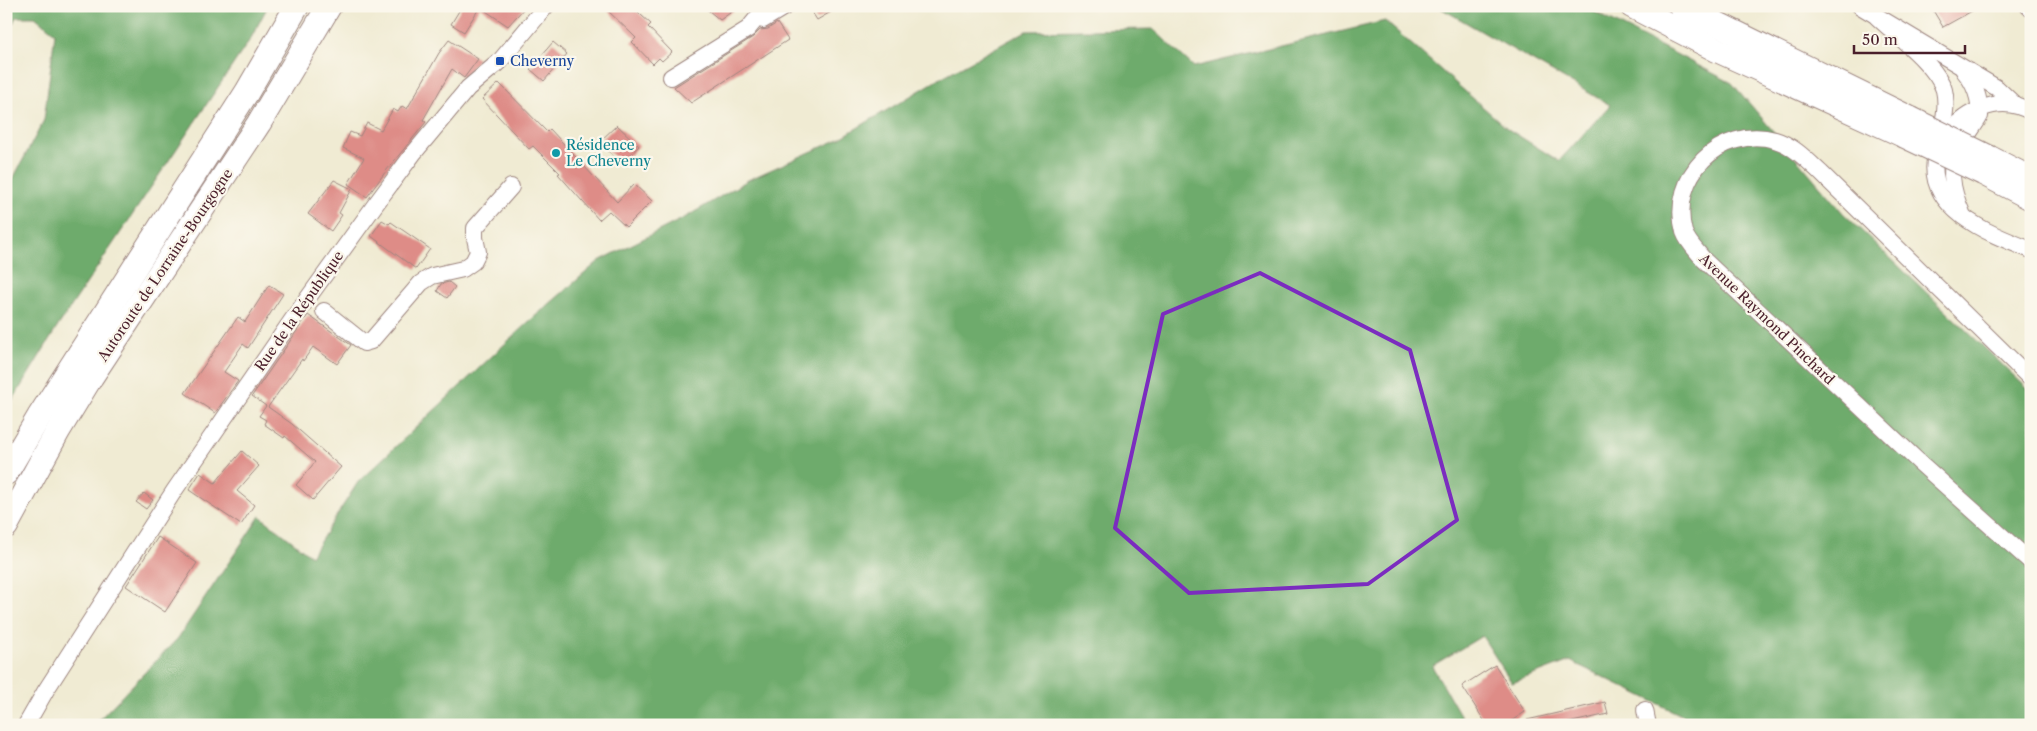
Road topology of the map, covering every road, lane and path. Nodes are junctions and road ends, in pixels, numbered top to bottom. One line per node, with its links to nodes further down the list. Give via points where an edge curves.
1 (297, 6): 27 (highway, Autoroute de Lorraine-Bourgogne, via 261,69)
2 (329, 6): 28 (highway, Autoroute de Lorraine-Bourgogne, via 259,123 91,377)
3 (546, 6): 30 (street, Rue de la République, via 500,61 472,84 395,177 174,491)
4 (786, 6): 10 (street, via 763,20)
5 (1632, 6): 17 (highway, via 1717,50)
6 (1680, 6): 17 (highway)
7 (1860, 6): 11 (street)
8 (2028, 6): 9 (street)
9 (2031, 9)
10 (754, 12): 13 (street, via 748,29)
11 (1881, 12): 12 (street); 18 (street, via 1940,80 1946,106)
12 (1962, 68): 14 (street, via 1997,88); 15 (street, via 1975,85)
13 (672, 77)
14 (2014, 104): 15 (street); 16 (street)
15 (1980, 109): 18 (street, via 1950,129); 23 (street, via 1980,116 1953,165 1955,197)
16 (2031, 112)
17 (1907, 127): 19 (highway, bridge)
18 (1937, 150): 23 (street, via 1934,163 1937,187 1950,205)
19 (1986, 165): 20 (highway); 22 (highway)
20 (2031, 178)
21 (512, 187): 25 (street, via 475,228 478,252 473,262 463,269 432,276 421,283 371,341 364,343)
22 (2031, 198)
23 (1963, 215): 24 (street, via 1994,235)
24 (2031, 250)
25 (324, 311)
26 (2031, 379): 29 (street, Avenue Raymond Pinchard, via 1822,173 1787,145 1760,138 1727,144 1708,155 1688,179 1682,199 1682,221 1687,239 1704,260)
27 (6, 473)
28 (6, 526)
29 (2031, 562)
30 (26, 725)

